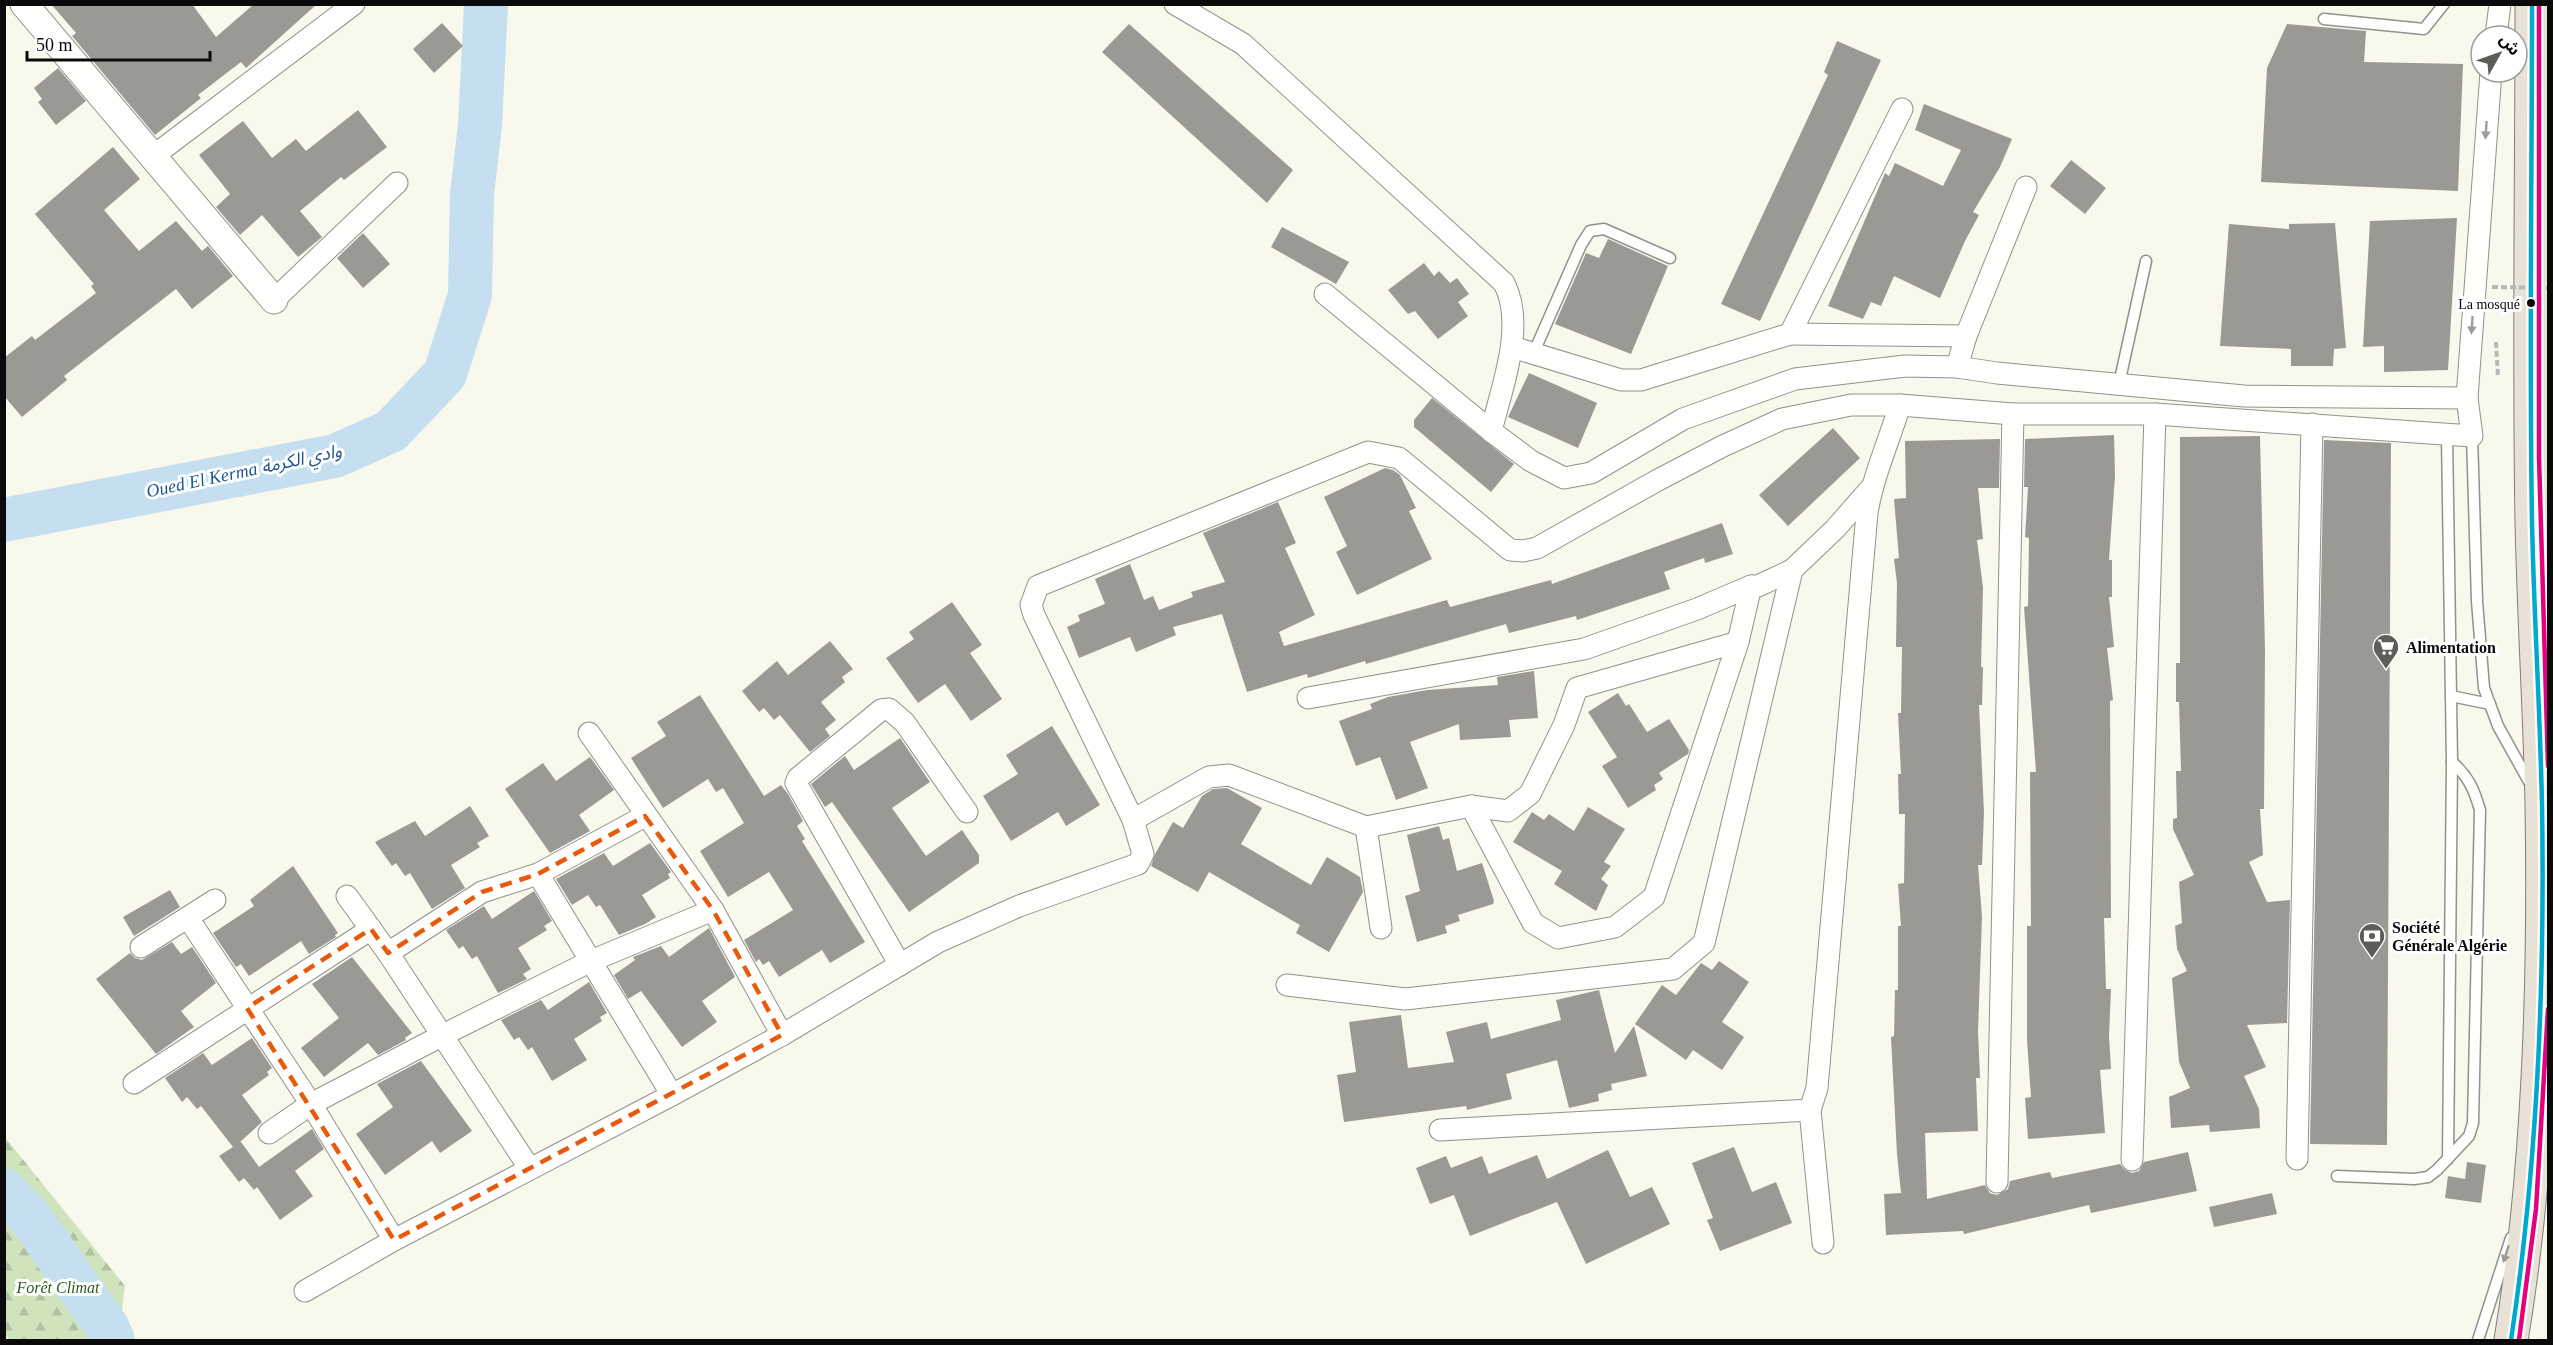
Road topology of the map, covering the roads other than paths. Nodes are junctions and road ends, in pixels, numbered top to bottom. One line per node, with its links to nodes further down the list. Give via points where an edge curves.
1 (24, 4): 11 (street)
2 (354, 4): 11 (street)
3 (1175, 4): 20 (street, via 1243,44 1504,283 1511,296)
4 (2444, 4): 7 (lane, via 2424,29)
5 (2500, 4): 8 (street)
6 (2532, 4): 41 (highway, via 2532,510)
7 (2324, 19)
8 (2498, 24)
9 (2490, 84): 24 (street, one-way to 24)
10 (1902, 109): 18 (street)
11 (153, 157): 17 (street)
12 (397, 183): 17 (street)
13 (2026, 187): 19 (street)
14 (1670, 258): 21 (lane, via 1604,229 1590,231)
15 (2145, 261): 23 (lane)
16 (1325, 294): 29 (street)
17 (274, 300)
18 (1790, 334): 19 (street); 21 (street, via 1641,380 1621,380)
19 (1966, 336): 22 (street)
20 (1512, 347): 21 (street); 29 (street)
21 (1534, 352)
22 (1957, 367): 23 (street); 29 (street, via 1905,366 1795,379 1683,419 1591,473 1564,478 1532,461)
23 (2119, 384): 24 (street, via 2244,396)
24 (2467, 398): 31 (street)
25 (1900, 405): 26 (street); 32 (street); 45 (street, via 1851,405 1782,419 1667,475 1537,548 1523,551 1510,550 1399,458 1368,452 1038,586 1031,605 1034,615)
26 (2013, 414): 27 (street); 74 (street)
27 (2155, 414): 28 (street); 70 (street)
28 (2312, 424): 30 (street); 68 (street)
29 (1491, 431)
30 (2447, 435): 31 (street); 36 (lane)
31 (2472, 436): 38 (lane, via 2480,655)
32 (1871, 488): 33 (street); 65 (street, via 1817,1088)
33 (1792, 570): 34 (street); 58 (street, via 1704,943 1673,969 1405,999)
34 (1751, 586): 35 (street); 37 (street, via 1584,649)
35 (1738, 642): 42 (street, via 1577,688 1564,726 1530,794 1508,811); 42 (street, via 1654,897 1615,927 1558,938 1533,923)
36 (2451, 696): 38 (lane); 40 (lane)
37 (1308, 698)
38 (2490, 704): 41 (lane)
39 (589, 733): 44 (street)
40 (2452, 762): 69 (lane); 69 (lane, via 2474,787 2480,810 2473,1123 2469,1136)
41 (2542, 805): 73 (highway, via 2541,1004)
42 (1471, 806): 46 (street)
43 (967, 812): 57 (street, via 905,723 889,709 881,710 798,778 796,783)
44 (645, 816): 47 (street); 50 (street)
45 (1133, 820): 46 (street, via 1209,777 1229,775); 57 (street, via 1143,854 1138,864 1019,906 938,942)
46 (1366, 827): 52 (street)
47 (538, 874): 55 (street, via 482,892); 56 (street)
48 (347, 896): 53 (street)
49 (214, 900): 51 (street)
50 (713, 910): 56 (street); 61 (street)
51 (188, 918): 54 (street); 59 (street)
52 (1381, 928)
53 (371, 929): 55 (street); 59 (street)
54 (141, 947)
55 (388, 952): 60 (street)
56 (591, 961): 60 (street); 63 (street)
57 (900, 965): 61 (street)
58 (1287, 985)
59 (247, 1008): 62 (street); 64 (street)
60 (443, 1035): 64 (street); 71 (street)
61 (782, 1035): 63 (street)
62 (134, 1083)
63 (672, 1095): 71 (street)
64 (311, 1104): 67 (street); 75 (street)
65 (1810, 1110): 66 (street); 76 (street)
66 (1440, 1130)
67 (269, 1133)
68 (2297, 1159)
69 (2448, 1159): 72 (lane, via 2428,1177)
70 (2132, 1160)
71 (530, 1169): 75 (street)
72 (2337, 1176)
73 (2531, 1178): 78 (lane, one-way to 78); 79 (highway)
74 (1997, 1182)
75 (394, 1240): 77 (street)
76 (1823, 1243)
77 (305, 1291)
78 (2478, 1341)
79 (2511, 1341)

